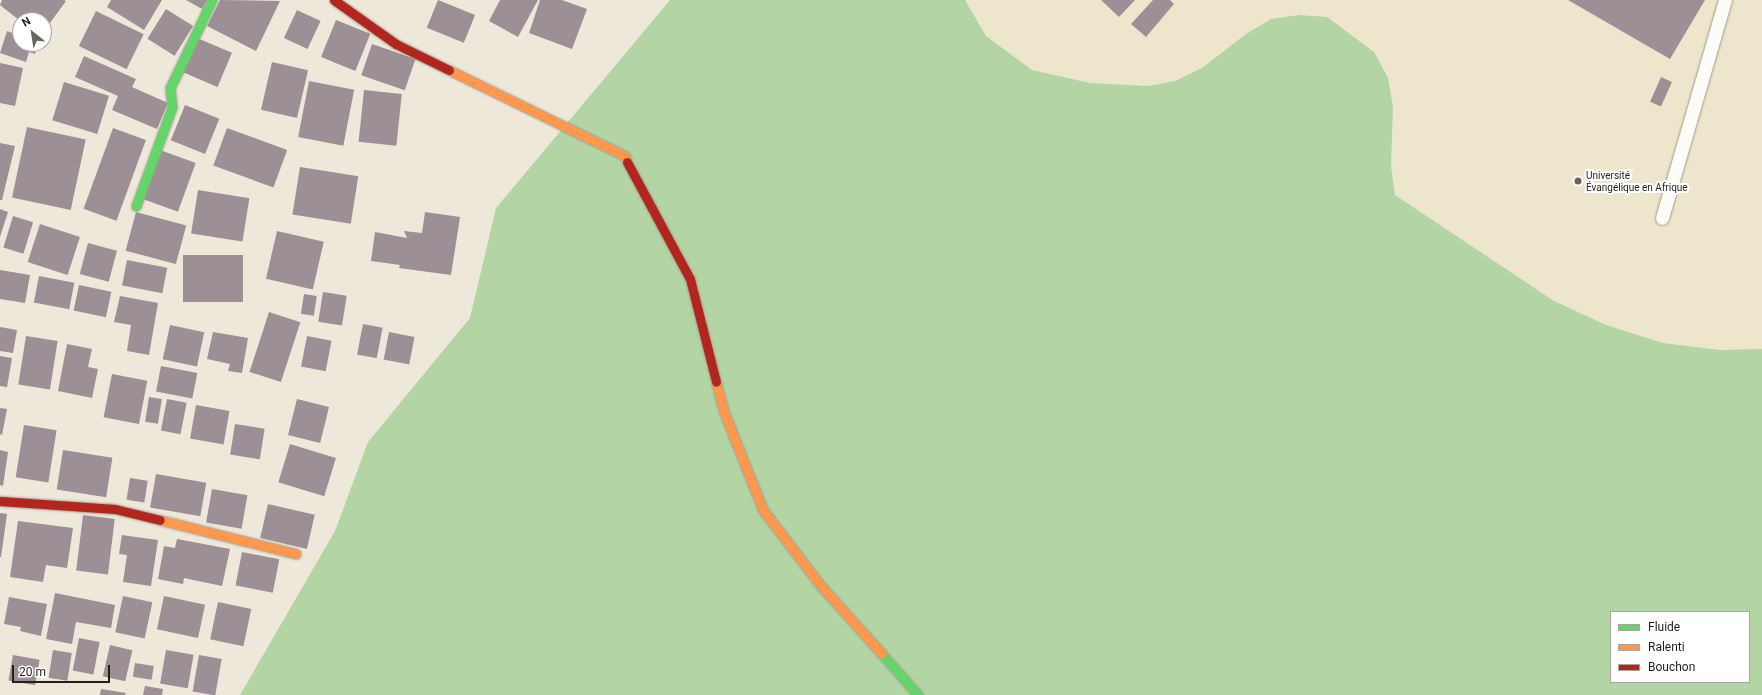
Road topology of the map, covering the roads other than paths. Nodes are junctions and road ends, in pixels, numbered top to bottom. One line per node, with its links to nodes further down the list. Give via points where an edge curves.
1 (212, 0): 4 (street, via 170,88 172,107)
2 (334, 0): 8 (street, via 396,44 625,156 628,166 690,279 724,412 763,510 821,586)
3 (1725, 0): 5 (lane)
4 (136, 206)
5 (1662, 218)
6 (0, 501): 7 (street, via 116,509)
7 (296, 554)
8 (918, 695)

